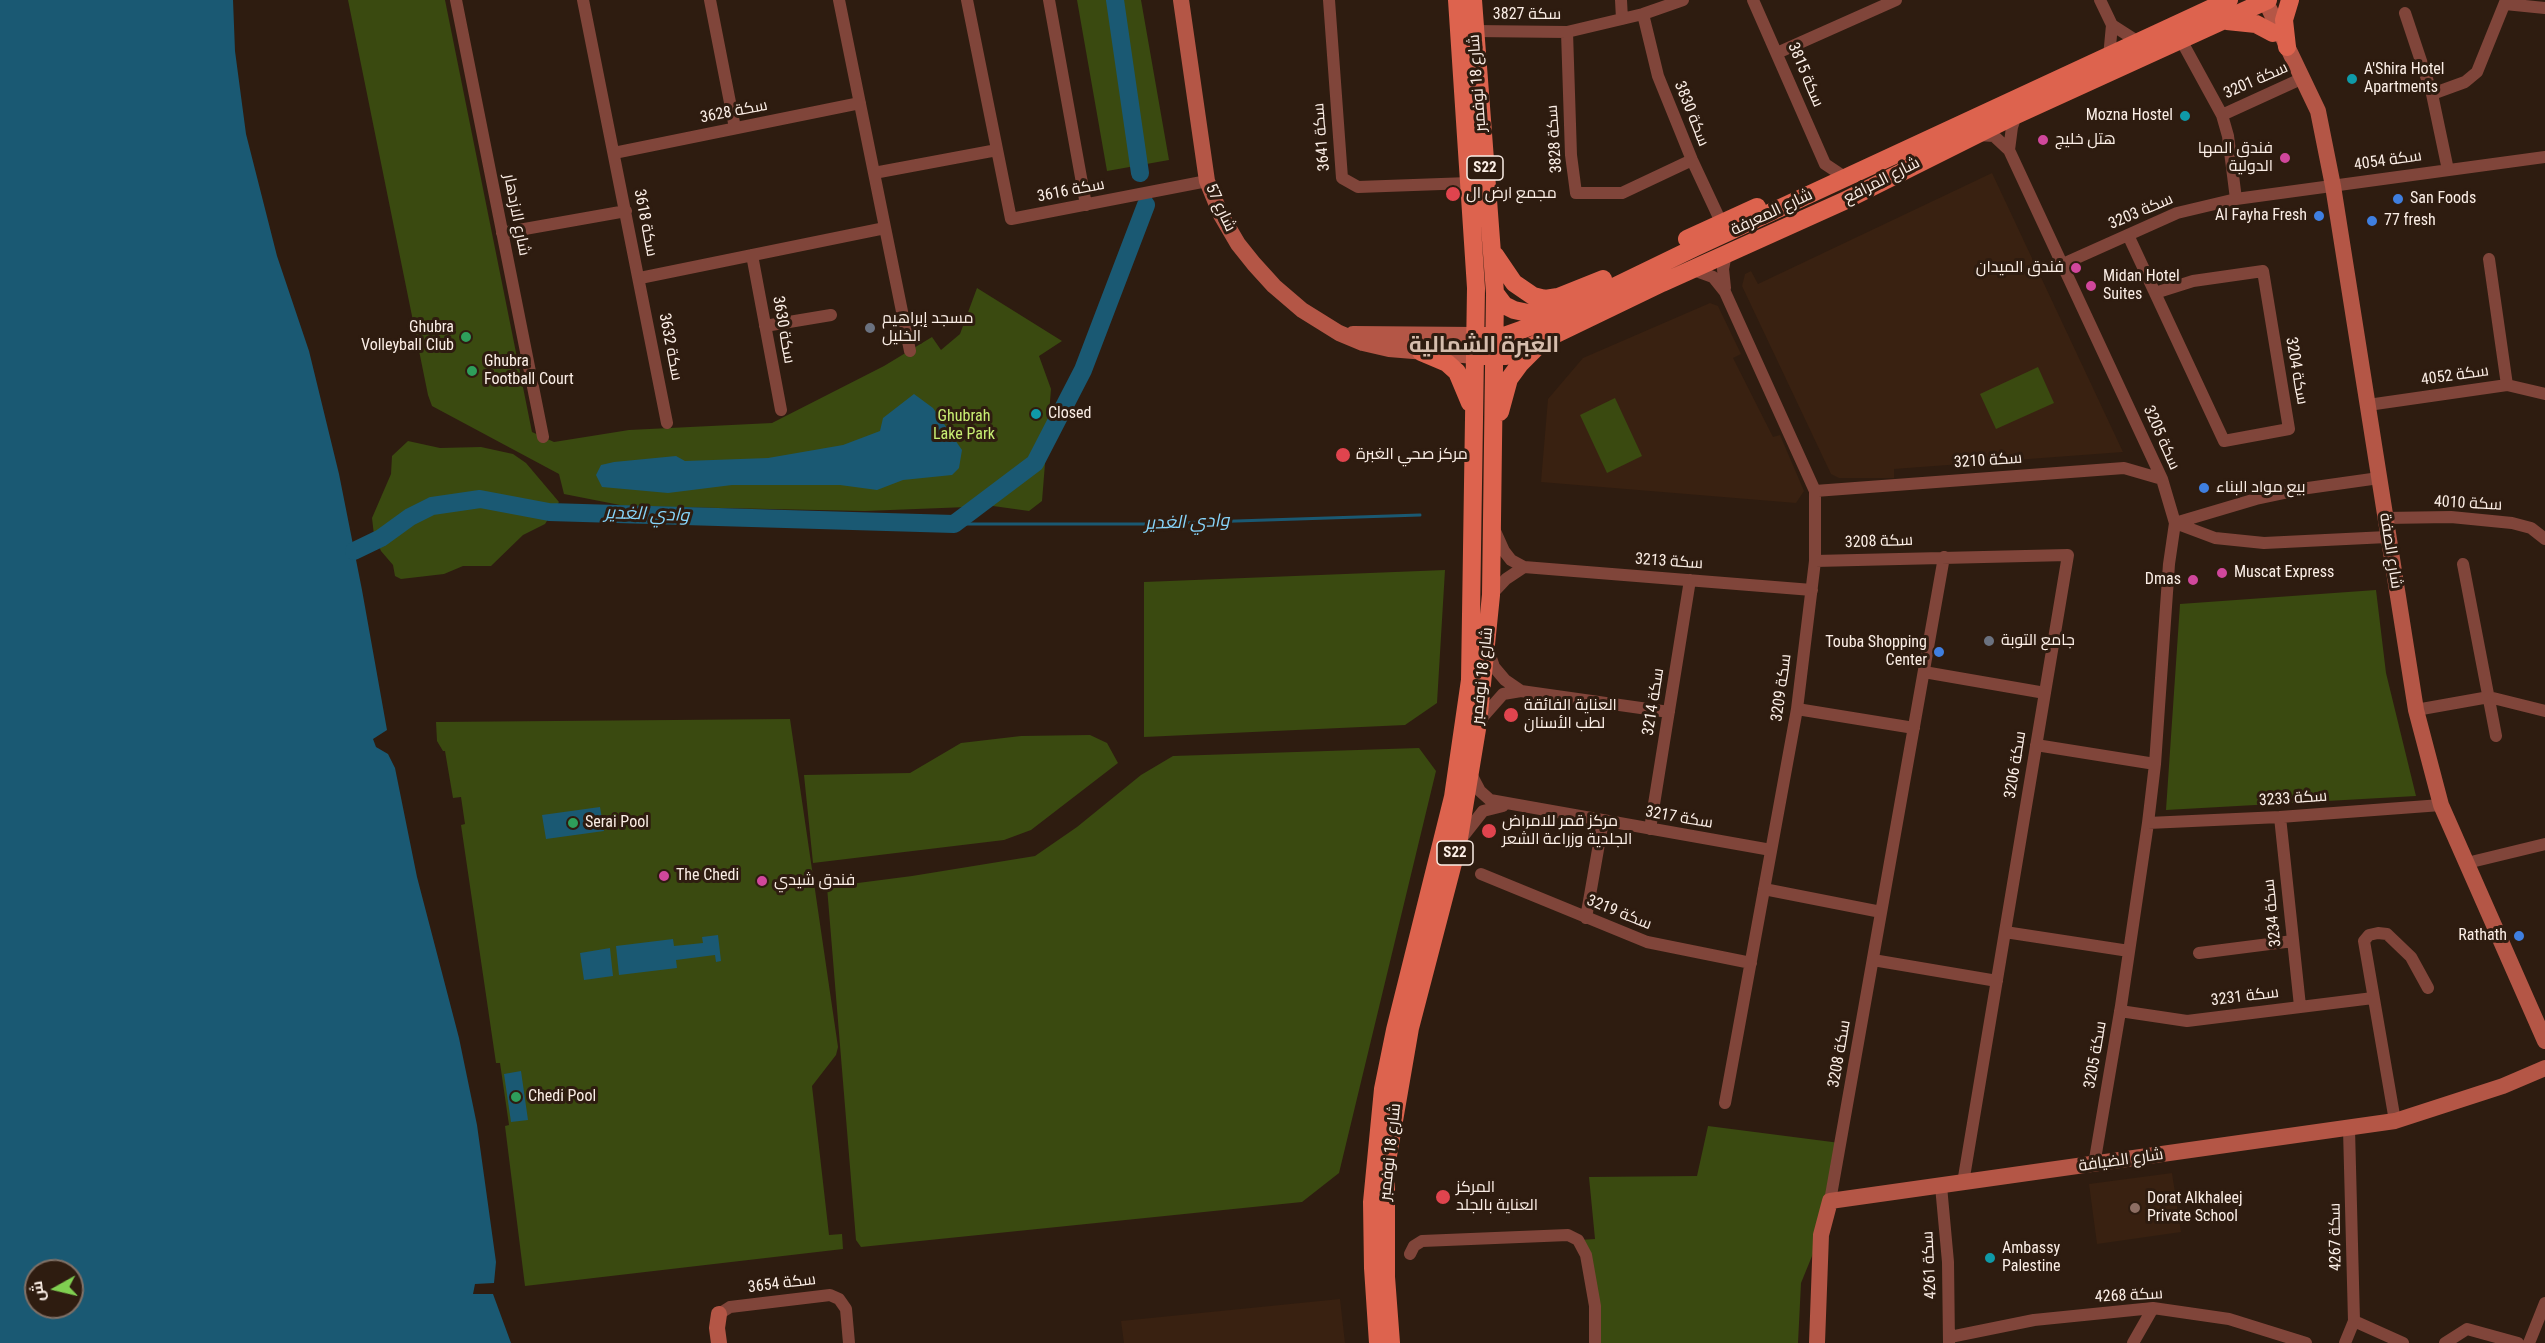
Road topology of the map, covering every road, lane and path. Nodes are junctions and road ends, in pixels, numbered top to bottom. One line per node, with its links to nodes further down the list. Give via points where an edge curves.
1 (456, 0): 59 (street, شارع الازدهار)
2 (583, 0): 43 (street, سكة 3618)
3 (710, 0): 39 (street)
4 (839, 0): 36 (street)
5 (967, 0): 41 (street, سكة 3616)
6 (1049, 0): 55 (street)
7 (1180, 0): 50 (street, شارع 57)
8 (1329, 0): 51 (street, سكة 3641, via 1342,178 1358,187)
9 (1457, 0): 51 (main road, شارع 18 نوفمبر / S22)
10 (1473, 0): 26 (main road, شارع 18 نوفمبر / S22)
11 (1621, 0): 23 (street)
12 (1683, 0): 22 (street, سكة 3827)
13 (1753, 0): 32 (street, سكة 3815)
14 (2100, 0): 25 (street)
15 (2229, 0): 30 (main road, شارع المعرفة)
16 (2290, 0): 31 (main road, via 2284,20)
17 (1892, 1): 32 (street)
18 (2263, 1): 24 (main road, شارع المرافع); 28 (street, شارع الصفة); 31 (street, شارع الصفة)
19 (2506, 2): 20 (street); 35 (street, via 2477,72 2469,80)
20 (2545, 8)
21 (2405, 13): 35 (street)
22 (1643, 14): 23 (street, سكة 3827); 45 (street, سكة 3830, via 1658,76)
23 (1622, 19): 27 (street, سكة 3827)
24 (2226, 21): 28 (main road, via 2256,24); 29 (main road, شارع المرافع)
25 (2112, 25): 30 (street); 33 (street)
26 (1474, 32): 27 (street, سكة 3827); 61 (main road, شارع 18 نوفمبر / S22)
27 (1567, 32): 45 (street, سكة 3828, via 1576,193 1622,193)
28 (2273, 33): 31 (street, شارع الصفة)
29 (2181, 40): 37 (main road, شارع المرافع); 38 (street, سكة 3201)
30 (2140, 43): 33 (main road, شارع المعرفة)
31 (2287, 47): 34 (street, شارع الصفة)
32 (1777, 53): 46 (street, سكة 3815)
33 (2109, 57): 49 (main road, شارع المعرفة)
34 (2303, 78): 38 (street, سكة 3201); 52 (street, شارع الصفة, via 2318,111)
35 (2432, 94): 47 (street)
36 (860, 103): 39 (street, سكة 3628); 48 (street)
37 (2016, 115): 40 (main road, شارع المرافع); 42 (street)
38 (2222, 115): 54 (street, سكة 3201)
39 (735, 128): 43 (street, سكة 3628)
40 (1976, 135): 42 (street, via 1994,136); 62 (main road, شارع المرافع)
41 (997, 150): 48 (street); 55 (street, سكة 3616, via 1011,219)
42 (2010, 150): 65 (street, سكة 3205)
43 (614, 153): 56 (street, سكة 3618)
44 (2545, 157): 47 (street, سكة 4054)
45 (1692, 160): 57 (street, سكة 3830)
46 (1825, 164): 49 (street, via 1843,176); 53 (street, via 1824,179)
47 (2448, 170): 52 (street, سكة 4054)
48 (874, 173): 58 (street)
49 (1855, 175): 53 (main road, شارع المعرفة)
50 (1207, 181): 55 (street, سكة 3616); 74 (street, شارع 57, via 1238,244 1261,271 1288,300)
51 (1469, 183): 75 (main road, شارع 18 نوفمبر / S22)
52 (2333, 186): 54 (street, سكة 4054); 84 (street, شارع الصفة)
53 (1811, 195): 57 (main road, via 1782,196); 71 (main road, شارع المعرفة)
54 (2236, 199): 60 (street, سكة 3203, via 2177,213)
55 (1086, 205)
56 (626, 211): 59 (street); 67 (street, سكة 3618)
57 (1721, 222): 61 (main road, via 1617,273 1545,299 1514,284)
58 (885, 228): 63 (street, سكة 3618); 78 (street)
59 (502, 233): 88 (street, شارع الازدهار)
60 (2128, 236): 65 (street, سكة 3203); 69 (street, سكة 3204)
61 (1492, 249): 70 (main road, شارع 18 نوفمبر / S22)
62 (1726, 254): 66 (main road, شارع المرافع); 68 (street, سكة 3209, via 1722,269)
63 (752, 255): 67 (street, سكة 3618); 73 (street, سكة 3630)
64 (2489, 259): 82 (street)
65 (2063, 264): 91 (street, سكة 3205)
66 (1691, 269): 68 (street, سكة 3209, via 1713,277); 77 (main road, شارع المرافع)
67 (640, 278): 87 (street, سكة 3632)
68 (1725, 292): 92 (street, سكة 3209)
69 (2155, 292): 69 (street, سكة 3204, via 2193,281 2263,272 2289,429 2224,441)
70 (1494, 293): 71 (main road, via 1504,305 1528,313); 76 (main road, شارع 18 نوفمبر / S22)
71 (1571, 306): 76 (main road, شارع المعرفة, via 1518,332)
72 (831, 315): 73 (street)
73 (765, 327): 85 (street, سكة 3630)
74 (1339, 333): 75 (street); 79 (street, شارع 57, via 1379,348)
75 (1476, 336): 76 (main road, شارع المعرفة); 80 (main road, شارع 18 نوفمبر / S22)
76 (1495, 336): 81 (main road, شارع 18 نوفمبر / S22)
77 (1548, 339): 81 (main road, شارع المرافع); 89 (main road, via 1520,363 1509,379)
78 (909, 351)
79 (1421, 352): 80 (street, شارع 57); 86 (main road, via 1447,363 1457,372)
80 (1475, 356): 81 (main road); 86 (main road, شارع 18 نوفمبر / S22)
81 (1495, 357): 89 (main road, شارع 18 نوفمبر / S22)
82 (2507, 385): 83 (street, سكة 4052); 84 (street, سكة 4052)
83 (2545, 394)
84 (2368, 405): 90 (street, شارع الصفة)
85 (781, 411)
86 (1475, 418): 156 (main road, شارع 18 نوفمبر / S22, via 1470,680 1453,797 1383,1089 1372,1202)
87 (667, 423)
88 (543, 437)
89 (1492, 447): 95 (main road, شارع 18 نوفمبر / S22)
90 (2379, 478): 93 (street, شارع الصفة); 94 (street, via 2256,499)
91 (2162, 479): 92 (street, سكة 3210, via 2124,468); 94 (street, سكة 3205)
92 (1815, 491): 100 (street, سكة 3209)
93 (2384, 518): 96 (street, شارع الصفة); 97 (street, سكة 4010, via 2451,517 2512,523 2531,528)
94 (2175, 523): 96 (street, via 2215,538 2264,543); 119 (street, سكة 3205)
95 (1493, 525): 102 (street, via 1504,551); 105 (main road, شارع 18 نوفمبر / S22)
96 (2387, 537): 112 (street, شارع الصفة)
97 (2545, 539)
98 (2068, 555): 99 (street, سكة 3208); 109 (street, سكة 3206)
99 (1944, 557): 100 (street, سكة 3208); 107 (street, سكة 3208)
100 (1815, 561): 104 (street, سكة 3209)
101 (2463, 564): 110 (street)
102 (1524, 567): 103 (street, سكة 3213); 105 (street)
103 (1690, 580): 104 (street, سكة 3213); 114 (street, سكة 3214)
104 (1812, 590): 111 (street, سكة 3209)
105 (1491, 595): 106 (main road, شارع 18 نوفمبر / S22)
106 (1487, 646): 108 (street, via 1494,667); 115 (main road, شارع 18 نوفمبر / S22)
107 (1924, 672): 109 (street); 116 (street, سكة 3208)
108 (1521, 691): 114 (street); 115 (street, via 1503,694)
109 (2045, 693): 118 (street, سكة 3206)
110 (2489, 697): 112 (street); 113 (street); 117 (street)
111 (1797, 709): 116 (street); 129 (street, سكة 3209)
112 (2416, 710): 121 (street, شارع الصفة)
113 (2545, 711)
114 (1669, 712): 126 (street, سكة 3214)
115 (1478, 723): 120 (main road, شارع 18 نوفمبر / S22)
116 (1914, 728): 133 (street, سكة 3208)
117 (2496, 736)
118 (2037, 745): 119 (street); 135 (street, سكة 3206)
119 (2155, 764): 125 (street, سكة 3205)
120 (1470, 772): 122 (street, سكة 3217, via 1490,800); 127 (main road, شارع 18 نوفمبر / S22)
121 (2441, 804): 123 (street, سكة 3233); 130 (street, شارع الصفة)
122 (1511, 805): 124 (street, سكة 3217); 127 (street, سكة 3217, via 1483,811)
123 (2280, 817): 125 (street, سكة 3233); 136 (street, سكة 3234)
124 (1603, 821): 126 (street, سكة 3217); 134 (street)
125 (2148, 823): 137 (street, سكة 3205)
126 (1650, 830): 129 (street, سكة 3217)
127 (1458, 844): 167 (main road, شارع 18 نوفمبر / S22, via 1410,1028 1386,1167 1386,1277)
128 (2545, 844): 130 (street)
129 (1771, 850): 132 (street, سكة 3209)
130 (2467, 863): 146 (street, شارع الصفة)
131 (1481, 874): 134 (street, سكة 3219)
132 (1764, 889): 133 (street); 140 (street, سكة 3209)
133 (1881, 912): 139 (street, سكة 3208)
134 (1586, 918): 140 (street, سكة 3219, via 1647,942)
135 (2006, 932): 137 (street); 141 (street, سكة 3206)
136 (2293, 941): 138 (street); 144 (street, سكة 3234)
137 (2129, 951): 145 (street, سكة 3205)
138 (2199, 953)
139 (1873, 960): 141 (street); 154 (street, سكة 3208)
140 (1751, 963): 148 (street, سكة 3209)
141 (1997, 981): 152 (street, سكة 3206)
142 (2428, 988): 143 (street, via 2400,944 2388,934 2378,933 2364,941)
143 (2373, 998): 144 (street, سكة 3231); 149 (street)
144 (2300, 1006): 145 (street, سكة 3231, via 2187,1021)
145 (2120, 1011): 151 (street, سكة 3205)
146 (2545, 1041)
147 (2545, 1068): 149 (street, شارع الضيافة)
148 (1725, 1103)
149 (2395, 1121): 150 (street, شارع الضيافة)
150 (2349, 1129): 151 (street, شارع الضيافة); 160 (street, سكة 4267)
151 (2094, 1165): 152 (street, شارع الضيافة)
152 (1963, 1183): 153 (street, شارع الضيافة)
153 (1941, 1186): 154 (street, شارع الضيافة); 162 (street, سكة 4261)
154 (1830, 1201): 169 (street, via 1821,1235)
155 (1410, 1254): 168 (street, via 1422,1241 1568,1235 1578,1240 1586,1256 1595,1306)
156 (1375, 1302): 165 (main road); 166 (main road, شارع 18 نوفمبر / S22)
157 (2545, 1303): 176 (street)
158 (2153, 1308): 162 (street, سكة 4268, via 2034,1320); 170 (street); 171 (street, سكة 4268, via 2229,1319)
159 (720, 1314): 163 (street); 164 (street, سكة 3654, via 730,1307 830,1295 846,1309)
160 (2354, 1321): 172 (street, سكة 4267); 173 (street)
161 (2480, 1338): 174 (street, via 2467,1329); 175 (street)
162 (1950, 1340)
163 (719, 1343)
164 (849, 1343)
165 (1372, 1343)
166 (1378, 1343)
167 (1391, 1343)
168 (1595, 1343)
169 (1817, 1343)
170 (2133, 1343)
171 (2306, 1343)
172 (2345, 1343)
173 (2403, 1343)
174 (2445, 1343)
175 (2518, 1343)
176 (2529, 1343)

